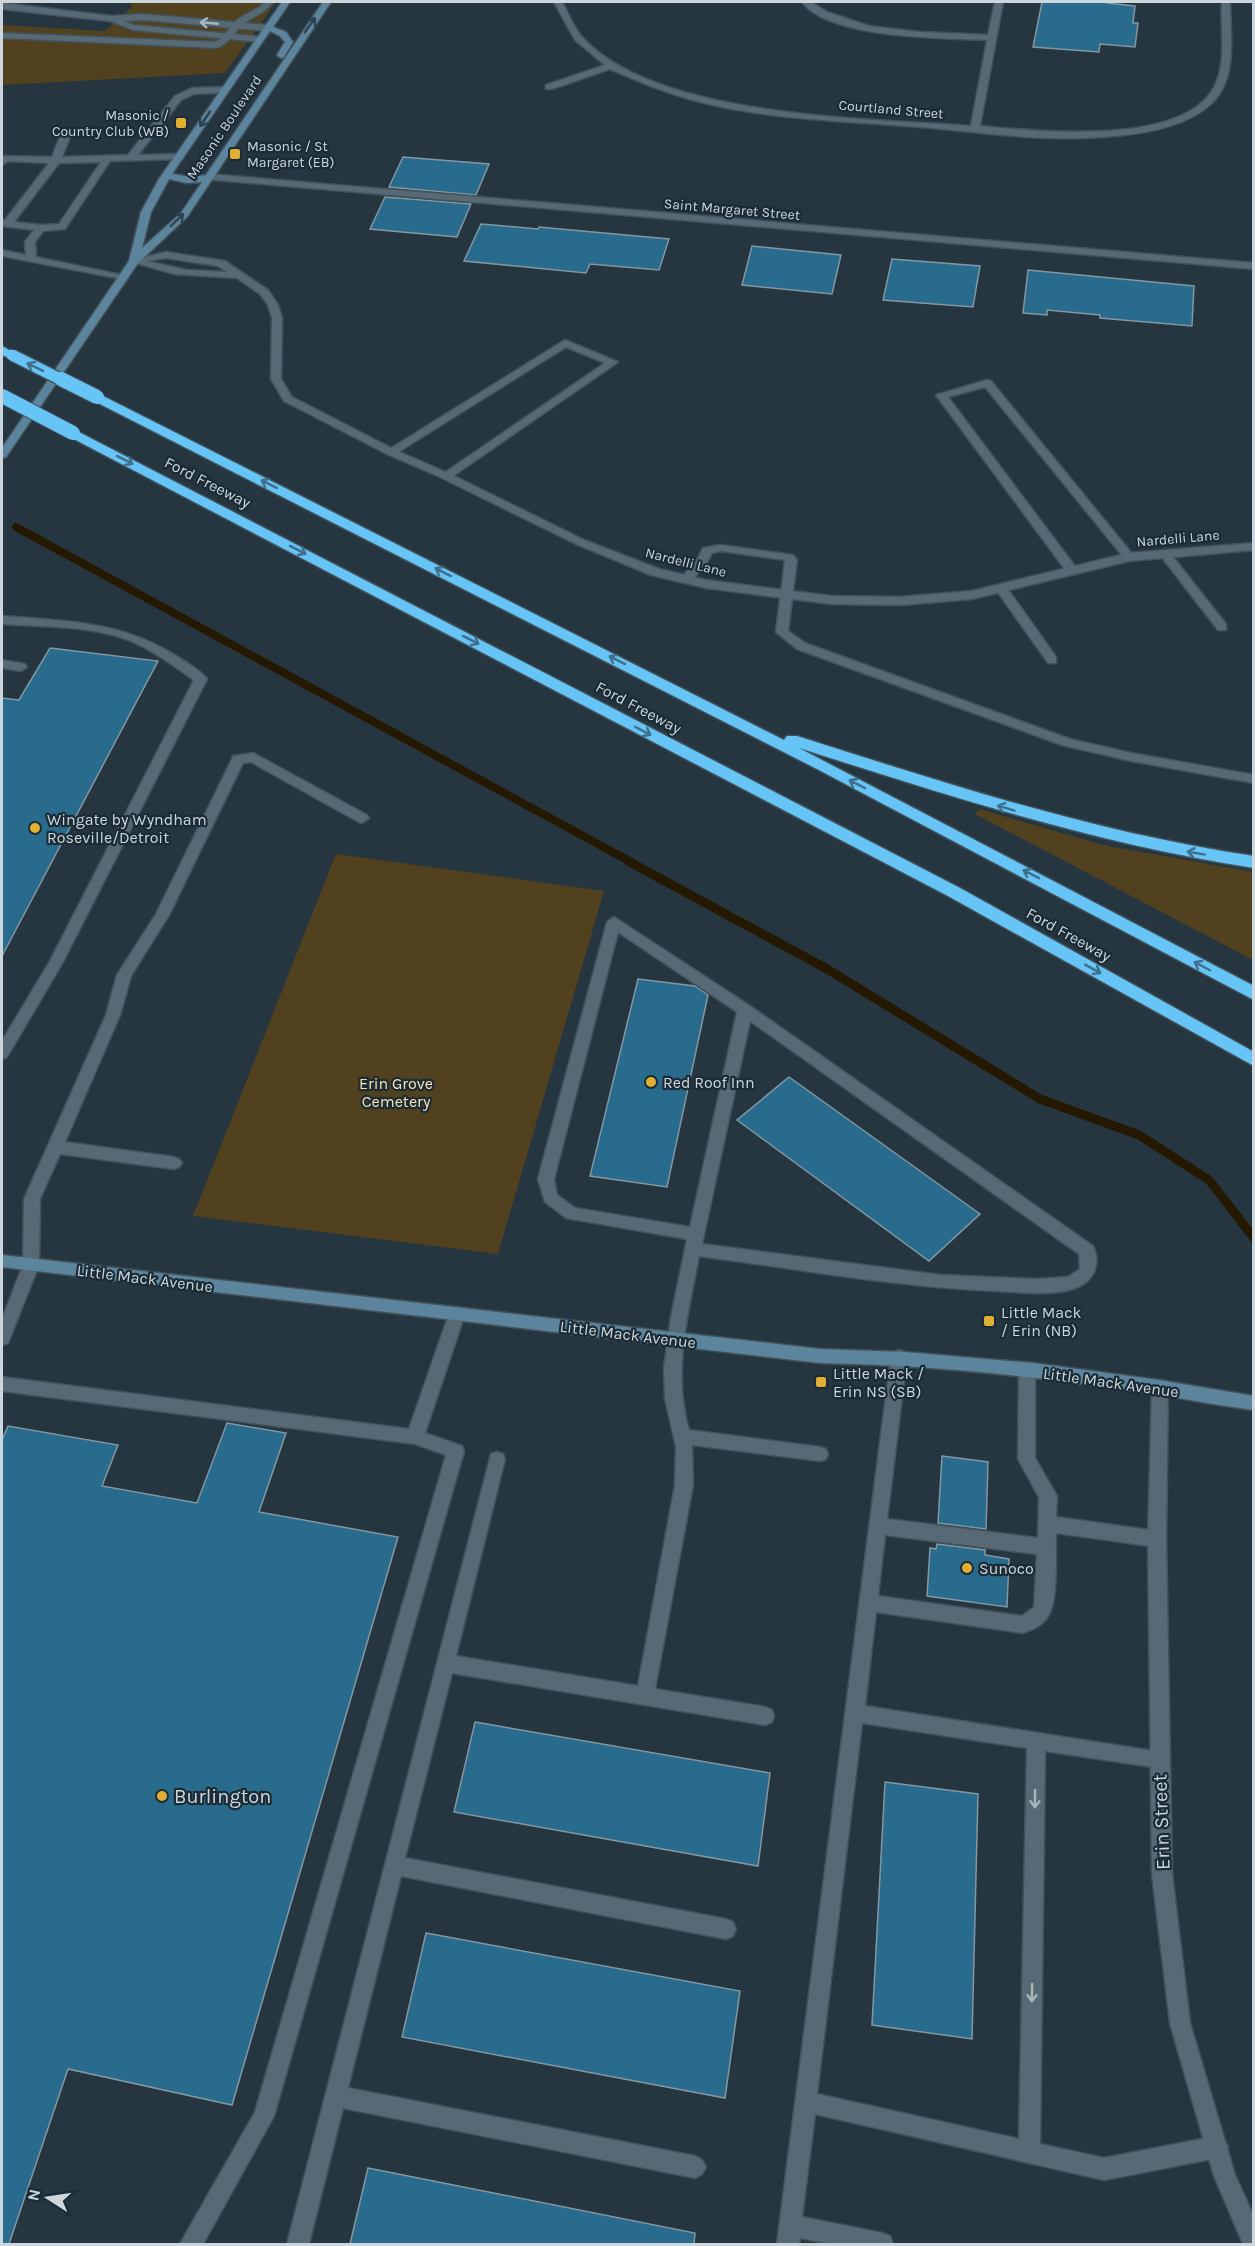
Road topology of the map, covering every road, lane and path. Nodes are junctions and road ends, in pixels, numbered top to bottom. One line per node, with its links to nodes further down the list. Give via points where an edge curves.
1 (269, 2): 10 (street)
2 (286, 2): 11 (main road, Masonic Boulevard)
3 (327, 2): 19 (main road, Masonic Boulevard, one-way to 3)
4 (558, 2): 16 (street, Courtland Street, via 566,24 576,36)
5 (806, 2): 14 (street, via 818,11 860,26)
6 (999, 2): 14 (street)
7 (1226, 2): 20 (street, Courtland Street, via 1222,82 1206,102 1174,122 1120,134 1089,136)
8 (2, 6): 9 (street)
9 (112, 19): 10 (street, one-way to 9, via 143,17); 13 (street, via 133,27)
10 (238, 26): 11 (street); 13 (street)
11 (267, 28): 15 (main road, Masonic Boulevard); 19 (main road, via 278,31 289,42 265,80)
12 (2, 36): 13 (street, via 205,45 225,43)
13 (231, 36): 15 (street)
14 (992, 38): 20 (street)
15 (260, 39): 18 (main road, Masonic Boulevard)
16 (612, 65): 17 (street); 20 (street, Courtland Street, via 659,87 761,112)
17 (549, 87)
18 (225, 90): 22 (main road, Masonic Boulevard, one-way to 22); 24 (street, via 192,91 178,98)
19 (264, 96): 28 (main road, Masonic Boulevard)
20 (975, 129)
21 (65, 137): 25 (street)
22 (180, 157): 24 (street); 27 (main road, Masonic Boulevard)
23 (108, 158): 24 (street); 25 (street); 30 (street, via 62,227)
24 (131, 158)
25 (56, 160): 26 (street, via 5,158); 29 (street)
26 (2, 162)
27 (167, 175): 28 (main road, via 189,182); 33 (main road, Masonic Boulevard, via 146,212)
28 (208, 177): 33 (main road, Masonic Boulevard, one-way to 28, via 184,215); 34 (street, Saint Margaret Street)
29 (4, 223): 30 (street)
30 (40, 228): 32 (street, via 30,242)
31 (2, 253): 32 (street)
32 (31, 260): 35 (street)
33 (134, 261): 35 (main road, Masonic Boulevard); 38 (street, Nardelli Lane, via 210,276 240,275 264,292 277,318 276,379 280,389 288,399)
34 (1254, 267)
35 (123, 278): 39 (main road, Masonic Boulevard)
36 (7, 353): 53 (highway, Ford Freeway, one-way to 36, bridge)
37 (2, 396): 61 (highway, Ford Freeway, one-way to 61, bridge, via 954,892)
38 (391, 452): 40 (street, Nardelli Lane); 40 (street, via 565,343 613,362)
39 (2, 455)
40 (446, 476): 45 (street, Nardelli Lane, via 591,546 655,572)
41 (1254, 546): 42 (street, Nardelli Lane)
42 (1165, 554): 43 (street, Nardelli Lane); 49 (street)
43 (1130, 557): 44 (street, Nardelli Lane); 44 (street, via 987,383 941,395)
44 (1071, 569): 46 (street, Nardelli Lane)
45 (686, 579): 47 (street, Nardelli Lane); 47 (street, via 707,550 714,548 789,557)
46 (1001, 588): 47 (street, Nardelli Lane, via 972,595 900,601); 50 (street)
47 (787, 596): 54 (street, via 782,632 801,646 1067,742)
48 (2, 620): 59 (street, via 125,635 169,657 201,679 56,962)
49 (1222, 627)
50 (1052, 660)
51 (2, 664): 52 (street)
52 (21, 667)
53 (744, 725): 56 (highway, one-way to 53, via 1172,849 1061,824); 57 (highway, Ford Freeway, one-way to 53)
54 (1254, 779)
55 (362, 818): 62 (street, via 253,758 238,759 162,915 124,975 113,1015)
56 (1254, 862)
57 (1254, 994)
58 (745, 1010): 64 (street); 64 (street, via 614,922 546,1179 550,1198 572,1214); 64 (street, via 1087,1251 1088,1272 1071,1283 1036,1287 941,1282)
59 (8, 1028): 60 (street)
60 (2, 1053)
61 (1254, 1060)
62 (55, 1147): 63 (street); 66 (street, via 32,1199)
63 (174, 1163)
64 (694, 1241): 69 (street)
65 (2, 1262): 66 (main road, Little Mack Avenue)
66 (31, 1265): 67 (main road, Little Mack Avenue); 68 (street)
67 (457, 1314): 69 (main road, Little Mack Avenue); 76 (street)
68 (2, 1338)
69 (675, 1339): 70 (main road, Little Mack Avenue, via 820,1356); 75 (street, via 673,1408)
70 (899, 1357): 71 (main road, Little Mack Avenue); 80 (street)
71 (1027, 1370): 73 (main road, Little Mack Avenue); 79 (street, via 1026,1459 1048,1496)
72 (2, 1384): 76 (street)
73 (1160, 1387): 74 (main road, Little Mack Avenue); 81 (street, Erin Street)
74 (1254, 1403)
75 (682, 1436): 77 (street); 85 (street, via 684,1485)
76 (416, 1437): 98 (street, via 456,1451 438,1518 264,2116)
77 (820, 1454)
78 (497, 1459): 84 (street)
79 (1047, 1524): 81 (street); 82 (street)
80 (879, 1526): 82 (street); 83 (street)
81 (1157, 1539): 89 (street, Erin Street)
82 (1046, 1547): 83 (street, via 1042,1611 1023,1625)
83 (868, 1603): 86 (street)
84 (445, 1662): 85 (street); 90 (street)
85 (645, 1696): 87 (street)
86 (854, 1713): 88 (street); 93 (street)
87 (765, 1716)
88 (1036, 1740): 89 (street); 95 (street, one-way to 95)
89 (1159, 1759): 94 (street, Erin Street, via 1162,1874 1180,2023)
90 (393, 1865): 91 (street); 92 (street)
91 (726, 1929)
92 (335, 2096): 96 (street); 99 (street)
93 (806, 2102): 95 (street); 97 (street)
94 (1217, 2147): 95 (street, via 1104,2169); 101 (street, Erin Street)
95 (1029, 2152)
96 (695, 2168)
97 (789, 2235): 100 (street)
98 (190, 2244)
99 (298, 2244)
100 (882, 2244)
101 (1254, 2244)

